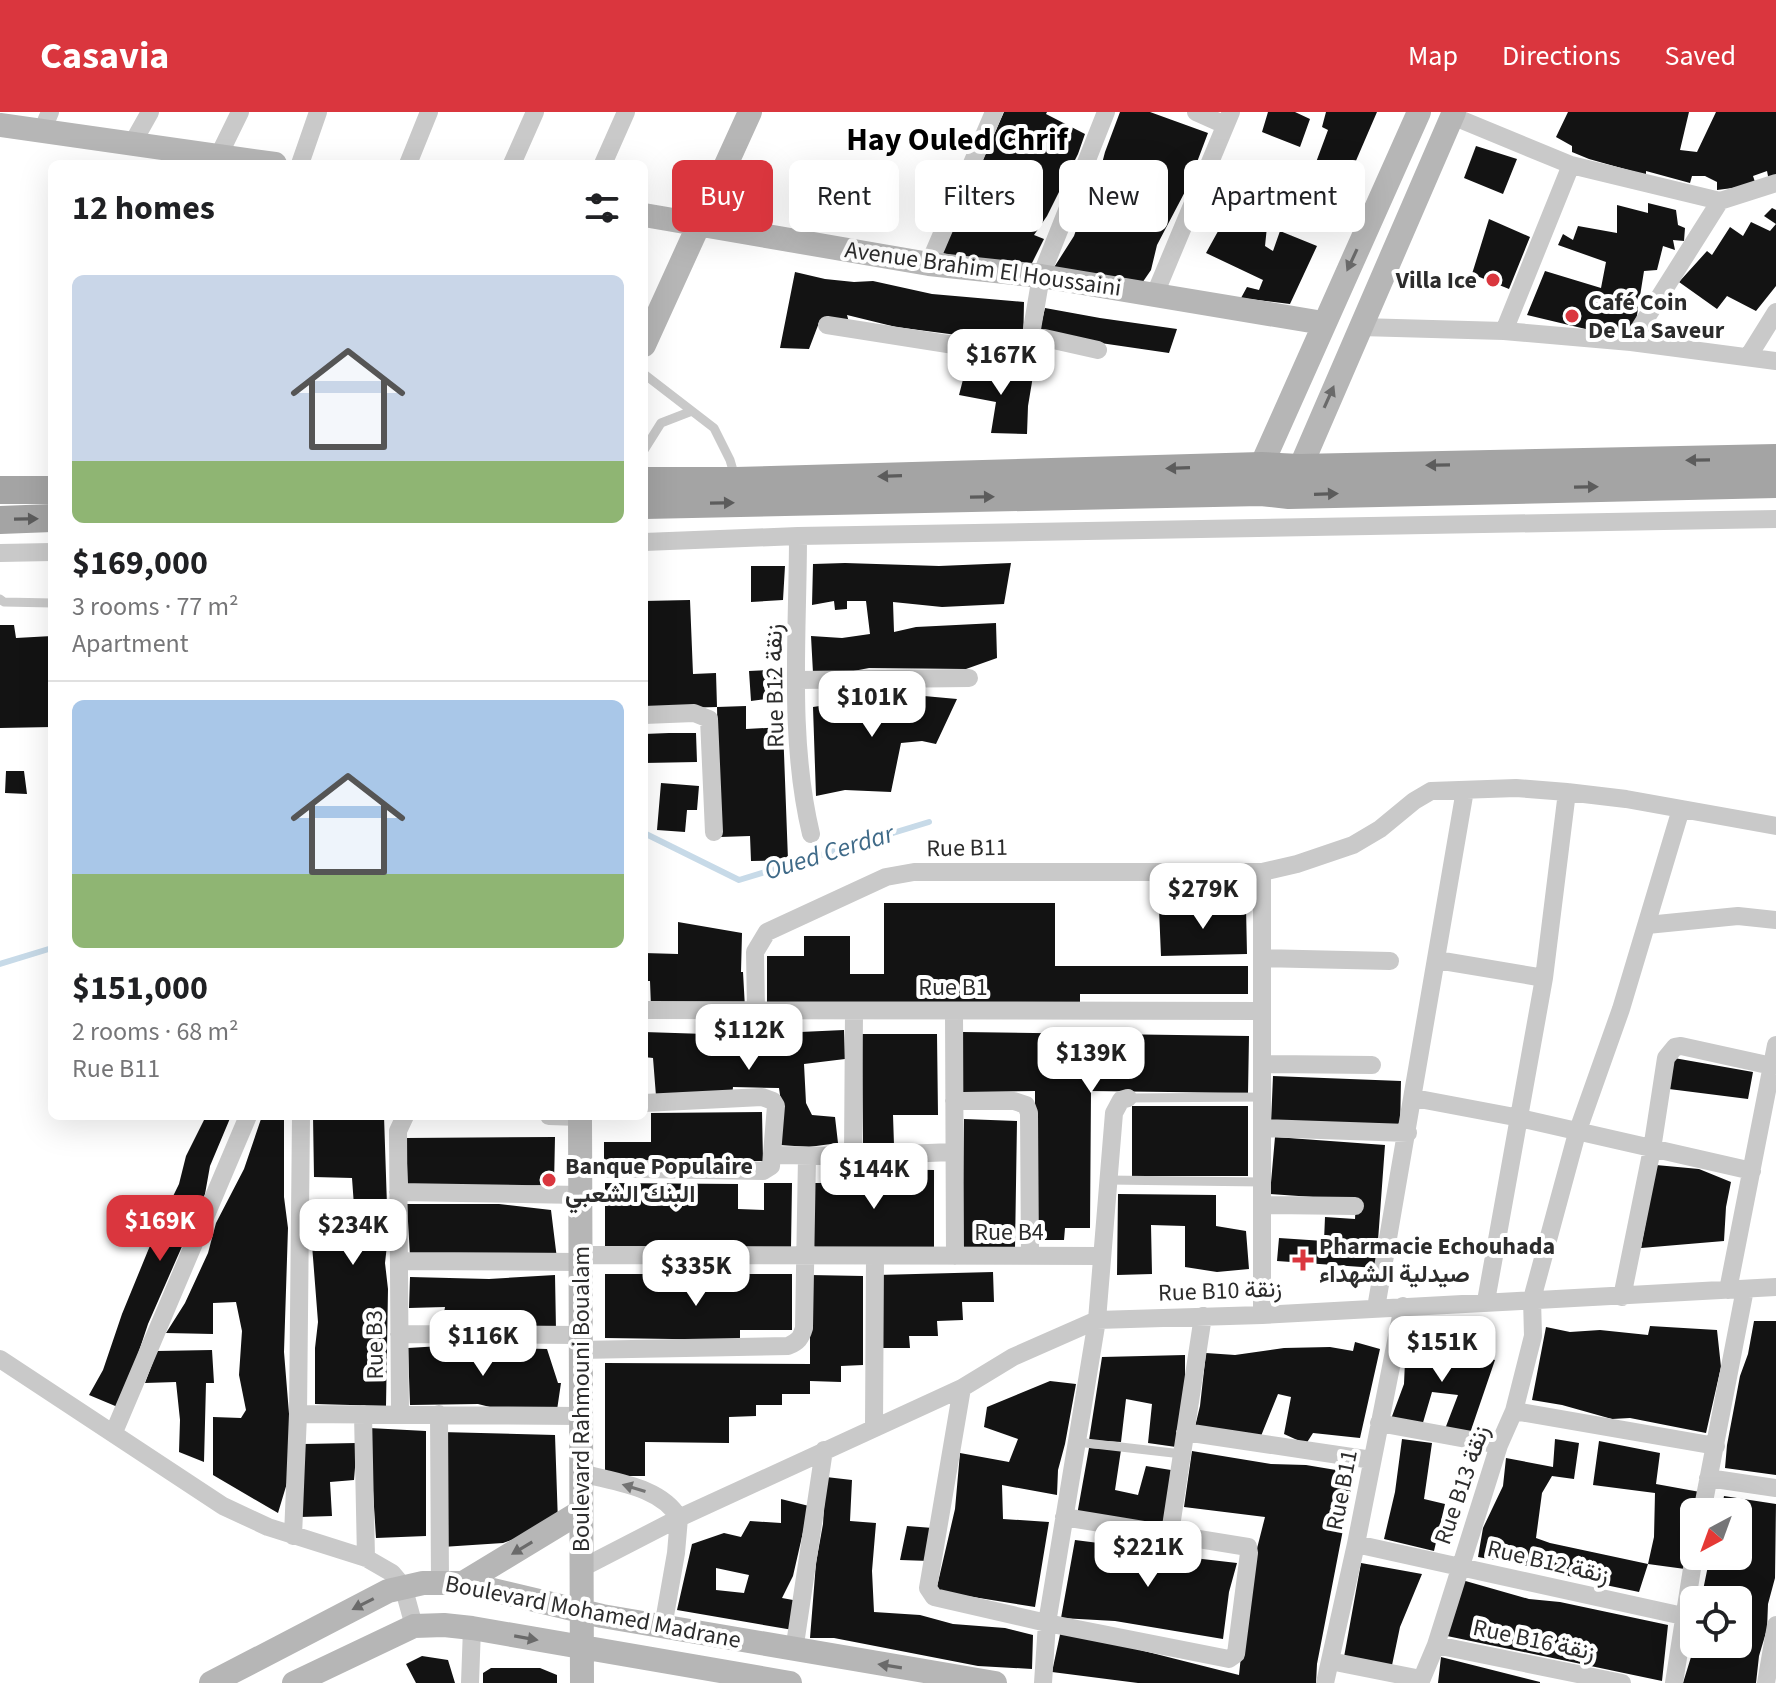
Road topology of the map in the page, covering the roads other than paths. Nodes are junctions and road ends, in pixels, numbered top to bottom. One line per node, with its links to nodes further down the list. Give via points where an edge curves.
1 (150, 112): 16 (street)
2 (240, 112): 17 (street)
3 (318, 112): 19 (street)
4 (429, 112): 20 (street)
5 (535, 112): 21 (street)
6 (626, 112): 22 (street)
7 (750, 112): 23 (street)
8 (1106, 112): 32 (street)
9 (1196, 112): 13 (street)
10 (1419, 112): 35 (street, one-way to 35)
11 (989, 114): 31 (street)
12 (1453, 114): 24 (street); 37 (street)
13 (1228, 118): 33 (street)
14 (46, 122): 15 (street); 16 (street)
15 (0, 125)
16 (132, 144): 17 (street)
17 (219, 155): 18 (street)
18 (250, 160)
19 (301, 160)
20 (410, 160)
21 (514, 160)
22 (605, 160)
23 (728, 160)
24 (1571, 165): 26 (street); 38 (street)
25 (1776, 183): 26 (street)
26 (1720, 201): 41 (street)
27 (648, 216): 28 (street, Avenue Brahim El Houssaini)
28 (672, 220)
29 (695, 232): 40 (street)
30 (745, 232): 31 (street, Avenue Brahim El Houssaini)
31 (929, 264): 32 (street, Avenue Brahim El Houssaini)
32 (1041, 276): 33 (street, Avenue Brahim El Houssaini); 39 (street)
33 (1155, 294): 35 (street, Avenue Brahim El Houssaini)
34 (1776, 312): 43 (street)
35 (1323, 323): 49 (street)
36 (827, 325): 39 (street, via 1019,355)
37 (1360, 327): 38 (street); 50 (street, one-way to 37)
38 (1504, 331): 41 (street)
39 (1031, 335): 42 (street)
40 (648, 336)
41 (1631, 342): 43 (street)
42 (1098, 350)
43 (1748, 357): 44 (street)
44 (1776, 361)
45 (648, 377): 46 (lane)
46 (692, 411): 47 (lane, via 661,423); 52 (lane, via 714,428)
47 (648, 444)
48 (1776, 458): 50 (main road, one-way to 50)
49 (1261, 466): 50 (main road); 52 (main road, one-way to 52); 56 (street)
50 (1299, 468): 57 (street)
51 (648, 481): 52 (main road)
52 (736, 481)
53 (1776, 484): 57 (main road, one-way to 53)
54 (0, 490): 55 (main road)
55 (48, 490)
56 (1249, 493): 57 (main road); 58 (main road, one-way to 56); 62 (street)
57 (1289, 495): 62 (street)
58 (648, 505)
59 (48, 518): 61 (main road, one-way to 59)
60 (1776, 519): 62 (street)
61 (0, 520)
62 (1260, 528): 64 (street)
63 (0, 536): 67 (street)
64 (798, 536): 65 (street); 71 (street, Rue B12 زنقة)
65 (648, 542)
66 (48, 552): 67 (street)
67 (0, 553)
68 (0, 599): 69 (lane)
69 (48, 603)
70 (969, 678): 71 (street)
71 (798, 680): 78 (street, Rue B12 زنقة, via 798,746)
72 (648, 715): 77 (street, via 694,713 709,719)
73 (1465, 790): 74 (street, Rue B11); 79 (street, Rue B11, via 1431,791 1353,845); 83 (street)
74 (1567, 792): 75 (street, Rue B11); 85 (street)
75 (1681, 809): 76 (street, Rue B11); 81 (street, Rue B13 زنقة)
76 (1776, 826)
77 (714, 832)
78 (811, 834)
79 (1262, 872): 82 (street); 87 (street, Rue B11, via 914,872 886,877 829,895 767,932 755,952)
80 (1776, 920): 81 (street, via 1738,916)
81 (1647, 925): 107 (street, Rue B13 زنقة)
82 (1263, 958): 84 (street); 90 (street)
83 (1437, 960): 85 (street); 97 (street)
84 (1390, 961)
85 (1544, 978): 100 (street)
86 (648, 1010): 87 (street, Rue B1)
87 (756, 1011): 88 (street, Rue B1)
88 (854, 1011): 89 (street, Rue B1); 110 (street)
89 (954, 1011): 90 (street, Rue B1); 98 (street)
90 (1262, 1011): 92 (street)
91 (1776, 1045): 94 (street)
92 (1262, 1064): 93 (street); 95 (street)
93 (1372, 1065)
94 (1772, 1066): 108 (street, via 1675,1047 1666,1058); 114 (street)
95 (1263, 1097): 96 (lane); 105 (street)
96 (1128, 1098): 115 (street, via 1114,1113)
97 (1414, 1098): 100 (street); 106 (street)
98 (954, 1101): 109 (street); 121 (street, via 1026,1105)
99 (648, 1103): 112 (street, via 768,1098 776,1106)
100 (1520, 1118): 107 (street); 132 (street)
101 (246, 1120): 150 (street)
102 (301, 1120): 144 (street)
103 (580, 1120): 113 (street, Boulevard Rahmouni Boualam)
104 (402, 1124): 117 (street, Rue B3)
105 (1264, 1128): 106 (street); 116 (street)
106 (1408, 1133): 134 (street)
107 (1577, 1133): 108 (street); 131 (street, Rue B13 زنقة)
108 (1652, 1149): 114 (street); 130 (street)
109 (953, 1152): 110 (street); 124 (street)
110 (853, 1156): 111 (street)
111 (807, 1157): 112 (street); 122 (street)
112 (768, 1163): 113 (street)
113 (581, 1168): 118 (street, Boulevard Rahmouni Boualam)
114 (1752, 1171): 129 (street)
115 (1108, 1180): 116 (lane); 125 (street)
116 (1262, 1182): 119 (street)
117 (398, 1192): 118 (street); 127 (street, Rue B3)
118 (580, 1195): 126 (street, Boulevard Rahmouni Boualam)
119 (1262, 1205): 120 (street); 135 (street)
120 (1355, 1206)
121 (1030, 1255): 124 (street, Rue B4); 125 (street, Rue B4)
122 (804, 1256): 123 (street, Rue B4); 126 (street, Rue B4); 139 (street, via 804,1328 802,1337 788,1346)
123 (875, 1256): 124 (street, Rue B4); 149 (street)
124 (955, 1256)
125 (1102, 1256): 137 (street)
126 (579, 1258): 127 (street, Rue B4); 139 (street, Boulevard Rahmouni Boualam)
127 (399, 1261): 138 (street, Rue B3)
128 (1776, 1287): 129 (street, Rue B10 زنقة)
129 (1737, 1290): 130 (street, Rue B10 زنقة); 154 (street)
130 (1622, 1297): 131 (street, Rue B10 زنقة)
131 (1532, 1299): 132 (street, Rue B10 زنقة); 142 (street, Rue B13 زنقة, via 1533,1336)
132 (1486, 1301): 133 (street, Rue B10 زنقة)
133 (1403, 1306): 134 (street, Rue B10 زنقة); 148 (street, Rue B11)
134 (1376, 1308): 135 (street, Rue B10 زنقة)
135 (1262, 1315): 136 (street, Rue B10 زنقة)
136 (1203, 1316): 137 (street, Rue B10 زنقة); 151 (street)
137 (1097, 1320): 141 (street, via 1013,1357); 152 (street)
138 (399, 1334): 139 (street); 143 (street, Rue B3)
139 (579, 1343): 147 (street, Boulevard Rahmouni Boualam)
140 (0, 1359): 150 (street)
141 (962, 1388): 149 (street); 175 (street, via 928,1588 939,1599)
142 (1514, 1411): 153 (street, Rue B13 زنقة); 154 (street)
143 (400, 1413): 145 (street); 146 (street)
144 (298, 1414): 145 (street); 166 (street)
145 (363, 1414): 168 (street)
146 (439, 1414): 147 (street); 171 (street)
147 (580, 1416): 158 (street, Boulevard Rahmouni Boualam)
148 (1379, 1423): 153 (street); 157 (street, Rue B11)
149 (874, 1427): 155 (street)
150 (114, 1432): 166 (street, via 223,1506)
151 (1185, 1432): 156 (street); 157 (street)
152 (1077, 1442): 156 (lane); 163 (street)
153 (1499, 1445): 169 (street, Rue B13 زنقة)
154 (1716, 1446): 159 (street)
155 (824, 1450): 164 (street); 184 (street)
156 (1182, 1454): 165 (street)
157 (1372, 1460): 167 (street, Rue B11)
158 (581, 1473): 162 (street, Boulevard Rahmouni Boualam); 164 (street, one-way to 158, via 644,1490)
159 (1708, 1478): 160 (street); 161 (street)
160 (1776, 1488)
161 (1704, 1498)
162 (580, 1512): 170 (street, Boulevard Rahmouni Boualam); 171 (street, one-way to 171)
163 (1064, 1517): 165 (street); 175 (street)
164 (679, 1518): 170 (street); 178 (street)
165 (1170, 1533): 175 (street, via 1248,1547 1237,1651 1229,1659)
166 (293, 1536): 168 (street)
167 (1356, 1544): 169 (street, Rue B12 زنقة); 185 (street, Rue B11)
168 (366, 1558): 172 (street)
169 (1460, 1566): 174 (street, Rue B12 زنقة); 182 (street, Rue B13 زنقة)
170 (582, 1568): 173 (street, Boulevard Rahmouni Boualam)
171 (452, 1582): 172 (street, Boulevard Mohamed Madrane); 173 (street, Boulevard Mohamed Madrane)
172 (403, 1586): 177 (street); 188 (street, Boulevard Mohamed Madrane, one-way to 188)
173 (582, 1611): 178 (street, Boulevard Mohamed Madrane); 183 (street, Boulevard Rahmouni Boualam)
174 (1680, 1615)
175 (1047, 1623): 194 (street)
176 (1776, 1625): 198 (street)
177 (414, 1626): 179 (street, Boulevard Mohamed Madrane); 189 (street, Boulevard Mohamed Madrane)
178 (663, 1627): 181 (street, Boulevard Mohamed Madrane)
179 (472, 1628): 183 (street, Boulevard Mohamed Madrane, one-way to 183); 190 (street)
180 (1680, 1638): 197 (street)
181 (767, 1645): 184 (street, Boulevard Mohamed Madrane); 186 (street)
182 (1436, 1645): 187 (street, Rue B13 زنقة); 196 (street, Rue B16 زنقة)
183 (582, 1647): 186 (street, Boulevard Mohamed Madrane); 191 (street, Boulevard Rahmouni Boualam)
184 (794, 1651): 193 (street, Boulevard Mohamed Madrane, one-way to 184)
185 (1330, 1661): 187 (street); 195 (street, Rue B11)
186 (760, 1681): 192 (street, Boulevard Mohamed Madrane)
187 (1421, 1681)
188 (211, 1683)
189 (294, 1683)
190 (470, 1683)
191 (582, 1683)
192 (790, 1683)
193 (995, 1683)
194 (1043, 1683)
195 (1325, 1683)
196 (1622, 1683)
197 (1674, 1683)
198 (1766, 1683)

